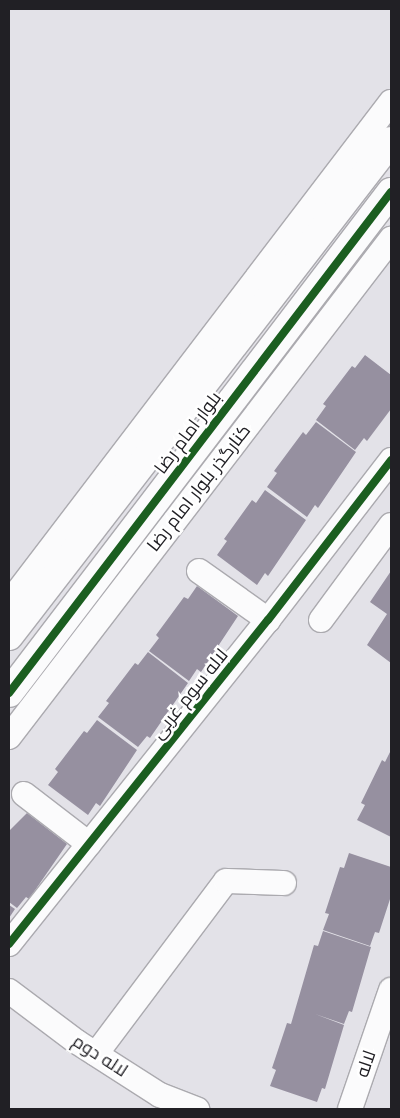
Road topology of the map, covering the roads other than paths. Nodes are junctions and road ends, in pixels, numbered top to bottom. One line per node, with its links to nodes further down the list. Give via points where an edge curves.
1 (391, 102): 8 (street)
2 (391, 141): 11 (street, بلوار امام رضا)
3 (391, 192): 12 (street, بلوار امام رضا)
4 (391, 239): 13 (street, کنارگذر بلوار امام رضا)
5 (391, 460): 9 (street, لاله سوم غربی)
6 (391, 525): 10 (street)
7 (199, 570): 9 (street)
8 (9, 603)
9 (268, 620): 15 (street, لاله سوم غربی)
10 (321, 620)
11 (9, 636)
12 (9, 693)
13 (9, 737)
14 (24, 794): 15 (street)
15 (90, 844): 17 (street, لاله سوم غربی)
16 (284, 883): 20 (street, via 226,881)
17 (9, 944)
18 (391, 990): 22 (street, لاله)
19 (9, 991): 20 (street, لاله دوم)
20 (96, 1054): 21 (street, لاله دوم, via 160,1095)
21 (198, 1109)
22 (350, 1109)

